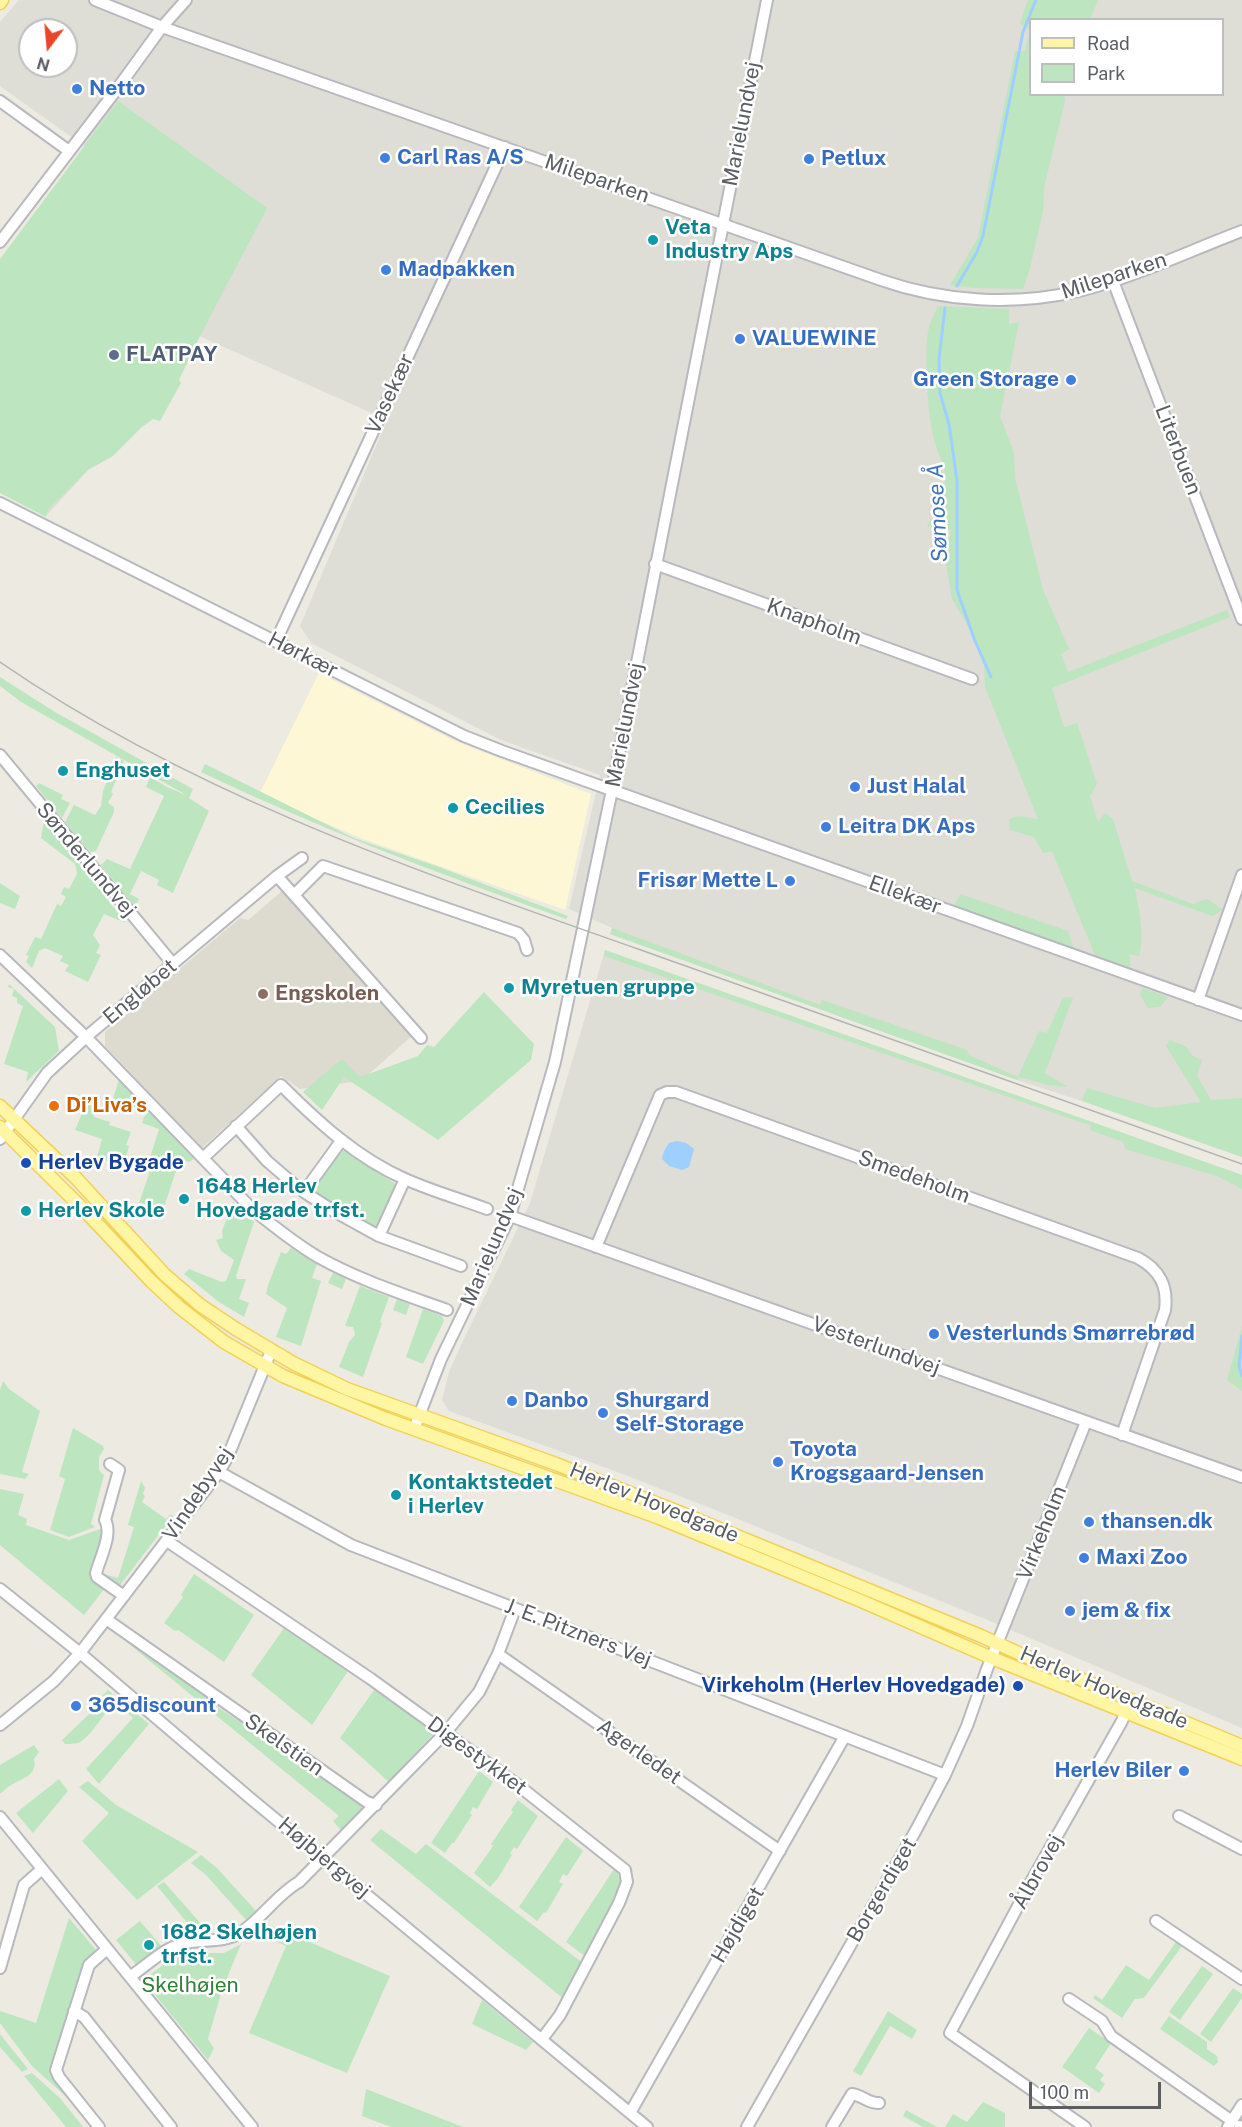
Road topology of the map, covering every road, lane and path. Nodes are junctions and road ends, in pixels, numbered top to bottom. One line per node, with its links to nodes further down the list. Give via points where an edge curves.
1 (95, 0): 4 (street, Mileparken)
2 (186, 0): 4 (street)
3 (767, 0): 8 (street, Marielundvej)
4 (162, 27): 6 (street, Mileparken); 7 (street)
5 (0, 101): 7 (street)
6 (505, 147): 8 (street, Mileparken); 15 (street, Vasekær)
7 (69, 151): 10 (street)
8 (722, 224): 11 (street, Mileparken, via 901,287 935,295 1027,299 1080,291); 13 (street, Marielundvej)
9 (1242, 231): 11 (street, Mileparken)
10 (0, 242)
11 (1113, 281): 14 (street, Literbuen)
12 (0, 503): 15 (street, Hørkær)
13 (655, 564): 16 (street, Knapholm); 18 (street, Marielundvej)
14 (1242, 619)
15 (276, 641): 18 (street, Hørkær, via 464,736)
16 (972, 679)
17 (0, 755): 25 (street, Sønderlundvej)
18 (612, 790): 26 (street, Ellekær); 39 (street, Marielundvej, via 555,1062)
19 (302, 858): 21 (street, Engløbet)
20 (1242, 875): 26 (street)
21 (277, 876): 22 (street); 25 (street, Engløbet)
22 (294, 895): 23 (street, via 323,866 518,933); 29 (street)
23 (527, 950)
24 (0, 955): 28 (street)
25 (173, 964): 28 (street, Engløbet)
26 (1198, 1000): 27 (street, Ellekær)
27 (1242, 1015)
28 (86, 1037): 31 (street, Engløbet, via 47,1073); 35 (street)
29 (421, 1038)
30 (0, 1106): 31 (main road, Herlev Hovedgade)
31 (13, 1118): 33 (street); 44 (main road, Herlev Hovedgade, via 75,1177 165,1275 200,1305)
32 (236, 1126): 34 (street, via 282,1085); 35 (street); 37 (street)
33 (2, 1132): 45 (main road, Herlev Hovedgade, via 166,1295 224,1342)
34 (342, 1141): 36 (street); 40 (street, via 304,1192)
35 (203, 1158): 43 (street, via 251,1208 318,1257 361,1278)
36 (405, 1179): 38 (street); 40 (street)
37 (296, 1186)
38 (488, 1209)
39 (510, 1216): 41 (street, Vesterlundvej); 46 (street, Marielundvej)
40 (379, 1236): 42 (street)
41 (596, 1247): 47 (street, Vesterlundvej); 49 (street, Smedeholm, via 660,1095 675,1092 1149,1264 1164,1285 1165,1310)
42 (460, 1266)
43 (447, 1310)
44 (271, 1351): 45 (street, Vindebyvej); 46 (main road, Herlev Hovedgade, via 348,1389)
45 (265, 1367): 48 (main road, Herlev Hovedgade); 51 (street, Vindebyvej)
46 (419, 1414): 48 (street, Marielundvej); 58 (main road, Herlev Hovedgade, via 676,1511)
47 (1086, 1422): 49 (street, Vesterlundvej); 58 (street, Virkeholm)
48 (414, 1429): 61 (main road, Herlev Hovedgade, via 657,1517)
49 (1122, 1435): 52 (street, Vesterlundvej)
50 (110, 1464): 55 (street, via 119,1470 96,1573)
51 (219, 1472): 53 (street, Vindebyvej); 56 (street, J. E. Pitzners Vej, via 351,1545)
52 (1242, 1477)
53 (167, 1541): 55 (street, Vindebyvej); 64 (street, Digestykket)
54 (0, 1589): 59 (street, Højbjergvej)
55 (124, 1596): 57 (street, Vindebyvej)
56 (515, 1609): 60 (street); 65 (street, J. E. Pitzners Vej)
57 (106, 1620): 59 (street, Vindebyvej); 69 (street, Skelstien)
58 (998, 1644): 61 (street, Borgerdiget); 66 (main road, Herlev Hovedgade)
59 (80, 1653): 63 (street, Vindebyvej, via 54,1681); 74 (street, Højbjergvej)
60 (498, 1654): 64 (street, via 479,1692); 73 (street, Agerledet)
61 (992, 1658): 62 (main road, Herlev Hovedgade); 68 (street, Borgerdiget)
62 (1126, 1711): 67 (main road, Herlev Hovedgade); 94 (street, Ålbrovej, via 950,2033)
63 (0, 1725)
64 (446, 1732): 69 (street); 83 (street, Digestykket, via 625,1870 627,1882 619,1903 560,2015)
65 (845, 1736): 68 (street, J. E. Pitzners Vej); 73 (street, Højdiget)
66 (1242, 1746)
67 (1242, 1759)
68 (945, 1775): 92 (street, Borgerdiget)
69 (376, 1805): 74 (street)
70 (1179, 1816): 72 (street)
71 (0, 1817): 75 (street)
72 (1242, 1849)
73 (780, 1851): 86 (street, Højdiget)
74 (323, 1857): 79 (street, via 241,1932 227,1939 173,1947); 83 (street, Højbjergvej)
75 (42, 1869): 77 (street); 78 (street, via 24,1885)
76 (1155, 1921): 80 (street)
77 (107, 1949): 79 (street); 82 (street, via 89,1965)
78 (0, 1968)
79 (131, 1976): 90 (street)
80 (1242, 1979)
81 (1069, 1999): 87 (street, via 1102,2022 1111,2036)
82 (74, 2011): 88 (street, via 56,2070); 89 (street, via 84,2017)
83 (542, 2039): 86 (street, Højbjergvej)
84 (879, 2103): 93 (street, via 852,2094)
85 (1242, 2105): 87 (street)
86 (630, 2113): 91 (street, Højbjergvej)
87 (1235, 2125)
88 (99, 2127)
89 (171, 2127)
90 (252, 2127)
91 (648, 2127)
92 (747, 2127)
93 (832, 2127)
94 (1085, 2127)

